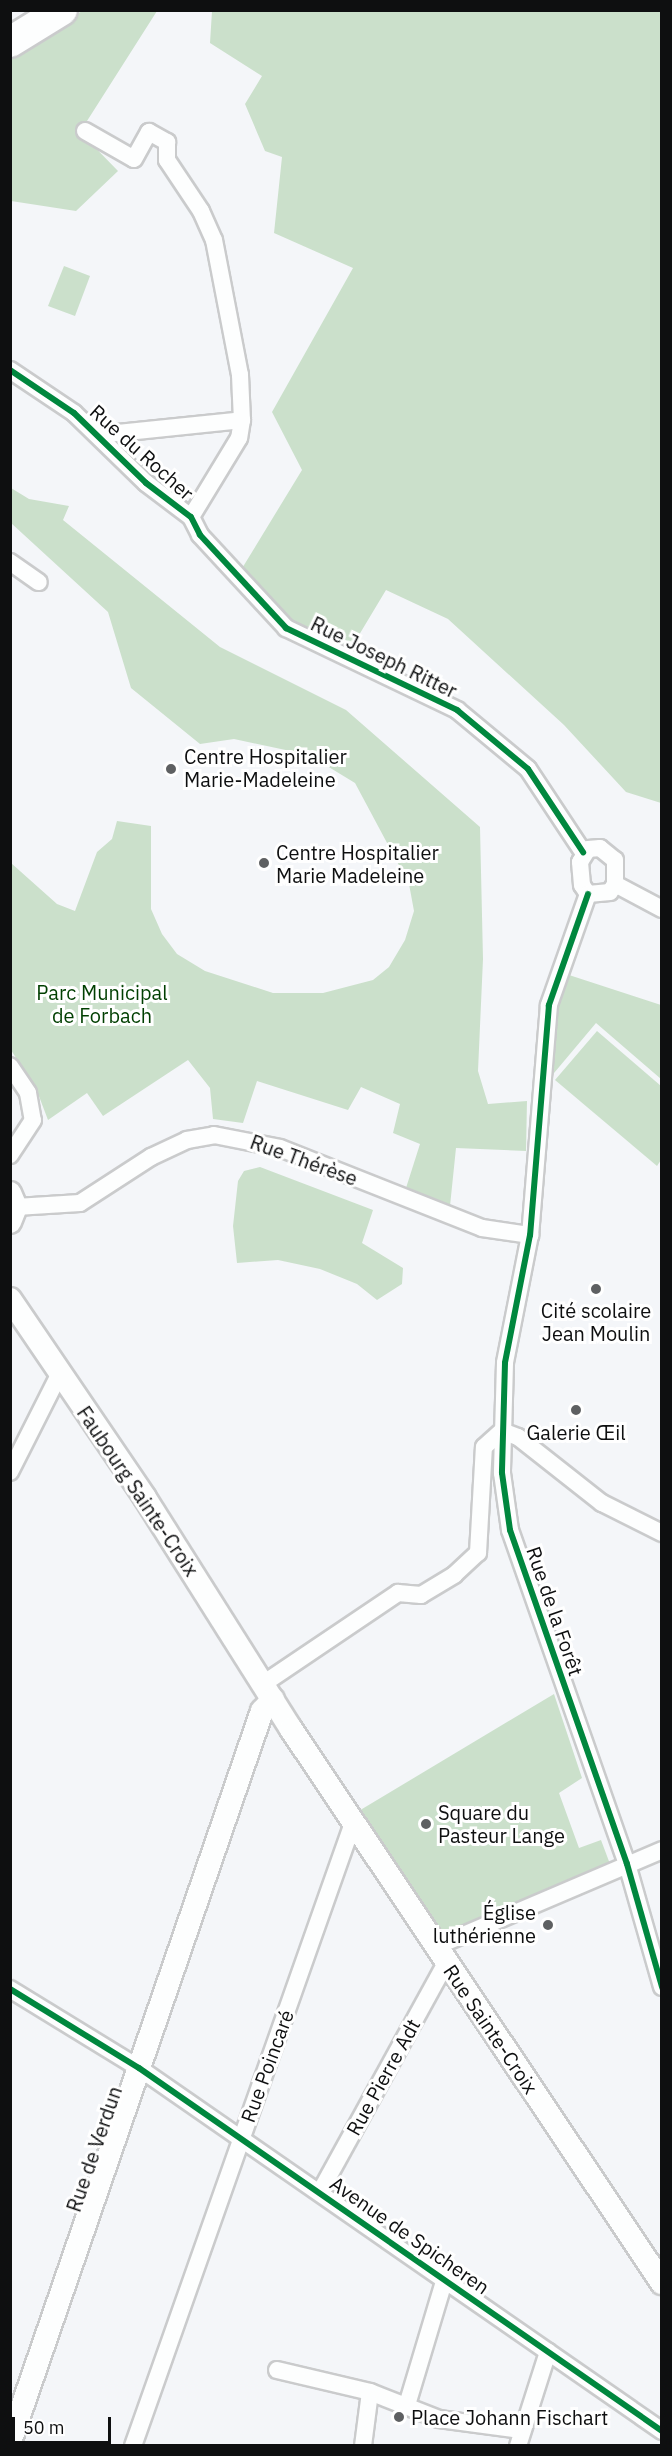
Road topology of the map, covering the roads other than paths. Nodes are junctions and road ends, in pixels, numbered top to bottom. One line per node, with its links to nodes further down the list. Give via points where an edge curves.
1 (62, 10): 2 (highway)
2 (10, 42)
3 (84, 130): 5 (street, Rue du Rocher, via 134,159 149,132 167,142 167,160 214,240 240,375)
4 (10, 370): 6 (street, Rue du Rocher)
5 (242, 420): 6 (street, Rue du Rocher); 7 (street, Rue du Rocher, via 239,438)
6 (98, 435): 7 (street, Rue du Rocher, via 146,483)
7 (191, 517): 10 (street, Rue du Rocher, via 200,535)
8 (10, 562): 9 (street)
9 (39, 582)
10 (286, 628): 11 (street, Rue Joseph Ritter, via 457,710 528,769)
11 (584, 852): 12 (street, via 600,848 610,855 618,872); 13 (street, via 580,873)
12 (615, 884): 13 (street, via 610,892); 14 (street)
13 (588, 894): 18 (street, Rue de la Forêt, via 549,1005)
14 (662, 909)
15 (10, 1066): 16 (street, via 28,1093 33,1120)
16 (13, 1149)
17 (12, 1207): 18 (street, Rue Thérèse, via 80,1203 151,1158 187,1140 214,1135 274,1146 482,1228)
18 (530, 1235): 21 (street, Rue de la Forêt, via 505,1363)
19 (10, 1299): 20 (main road, Faubourg Sainte-Croix)
20 (60, 1373): 22 (street); 24 (main road, Faubourg Sainte-Croix)
21 (502, 1431): 23 (street, via 518,1437 602,1503); 24 (street, via 484,1447 478,1553 454,1575 421,1595 398,1593); 27 (street, Rue de la Forêt, via 510,1530)
22 (10, 1472)
23 (662, 1533)
24 (268, 1692): 25 (main road, Rue Sainte-Croix); 31 (main road, Rue de Verdun)
25 (353, 1823): 28 (main road, Rue Sainte-Croix); 32 (street, Rue Poincaré)
26 (662, 1850): 27 (street)
27 (627, 1864): 28 (street); 29 (street, Rue de la Forêt)
28 (440, 1955): 33 (street, Rue Pierre Adt); 35 (main road, Rue Sainte-Croix)
29 (662, 1987)
30 (10, 1989): 31 (street, Avenue de Spicheren)
31 (139, 2068): 32 (street, Avenue de Spicheren); 42 (main road, Rue de Verdun)
32 (241, 2138): 33 (street, Avenue de Spicheren); 43 (street, Rue Poincaré)
33 (320, 2192): 34 (street, Avenue de Spicheren)
34 (444, 2278): 36 (street, Avenue de Spicheren); 39 (street)
35 (662, 2283)
36 (548, 2352): 40 (street, Avenue de Spicheren); 41 (street)
37 (276, 2370): 38 (street)
38 (370, 2392): 39 (street); 44 (street)
39 (408, 2404): 41 (street, via 439,2419)
40 (662, 2431)
41 (519, 2438)
42 (10, 2442)
43 (133, 2445)
44 (363, 2445)

